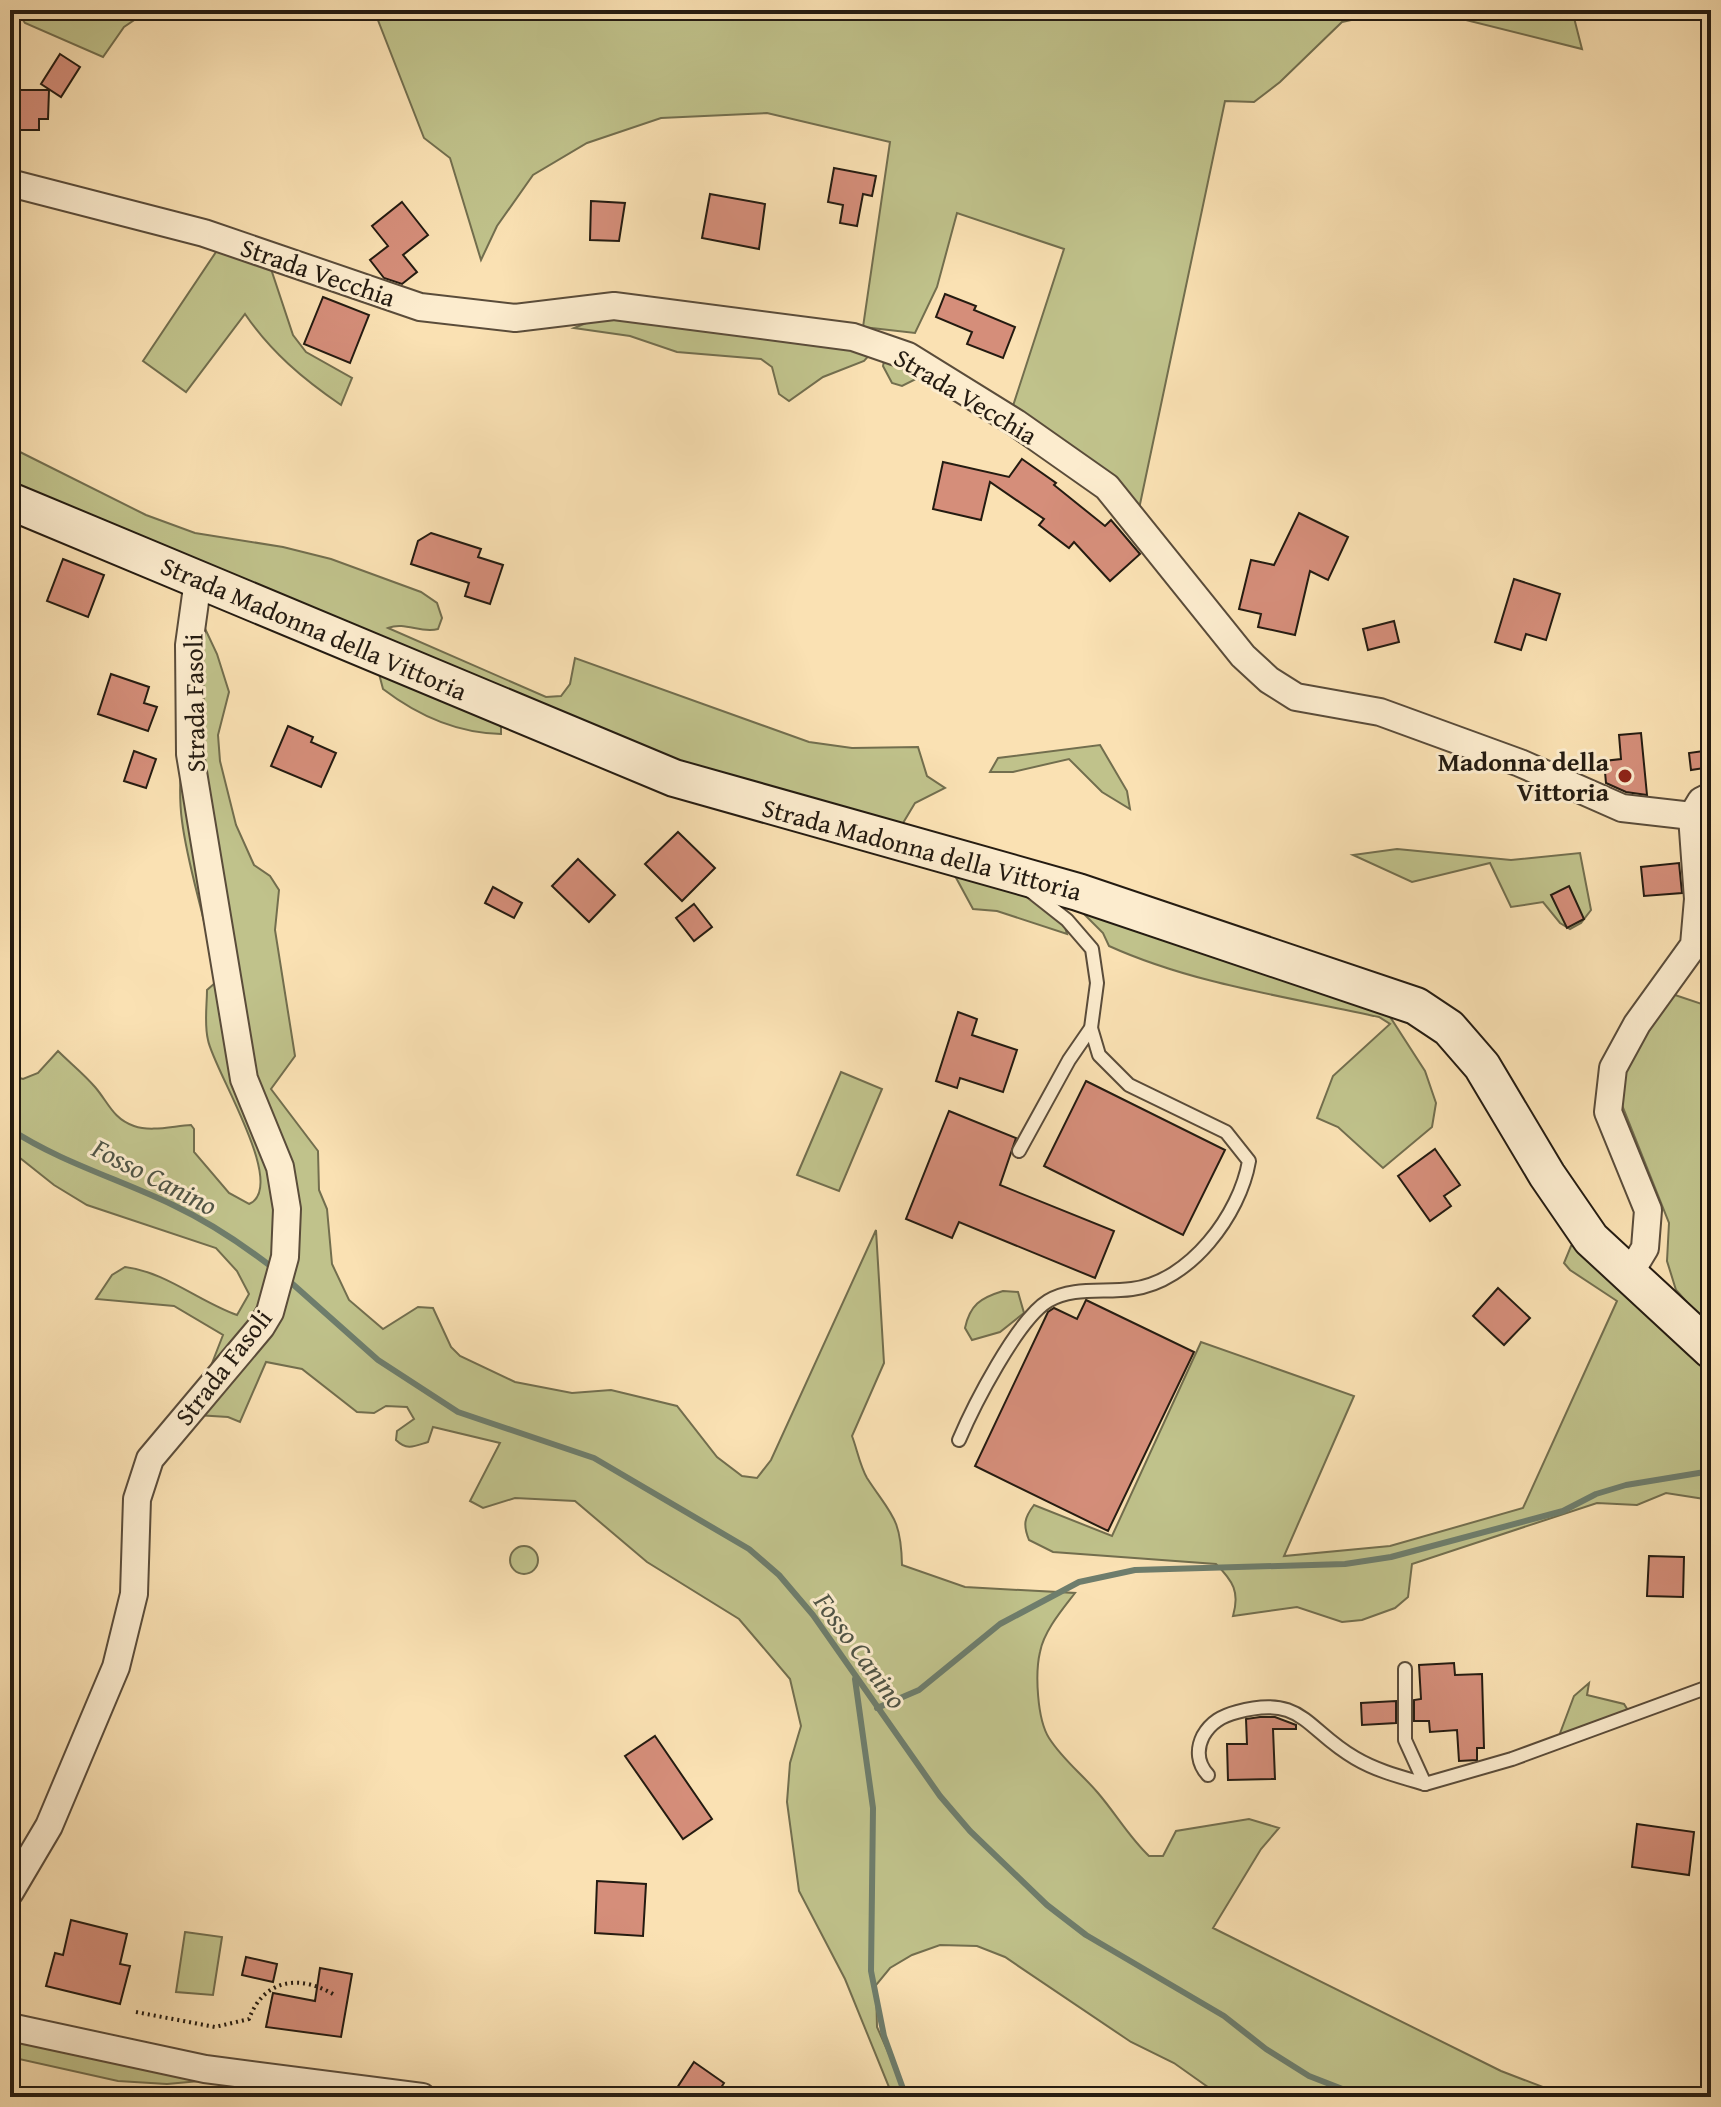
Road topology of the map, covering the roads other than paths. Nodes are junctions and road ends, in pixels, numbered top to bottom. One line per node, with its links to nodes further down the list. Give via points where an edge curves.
1 (10, 183): 5 (street, Strada Vecchia, via 204,233 420,307 515,318 614,306 853,337 908,356 1107,487 1243,656 1296,697 1380,712 1520,763 1622,808)
2 (10, 501): 3 (street, Strada Madonna della Vittoria)
3 (198, 580): 6 (street, Strada Madonna della Vittoria, via 674,778); 16 (street, Strada Fasoli, via 189,645 190,754 244,1079 284,1187 285,1257 261,1327 150,1459 137,1499 134,1594 116,1667 49,1826)
4 (1711, 796): 5 (street)
5 (1692, 816): 9 (street, via 1698,899 1694,945 1637,1024 1613,1068 1608,1112 1648,1210 1645,1248)
6 (1018, 874): 7 (lane, via 1029,891 1067,920 1092,949 1097,983); 9 (street, Strada Madonna della Vittoria, via 1388,995 1436,1018 1482,1066 1575,1219)
7 (1091, 1028): 8 (lane); 11 (lane, via 1099,1055 1129,1085 1226,1132 1249,1161 1246,1181 1218,1234 1174,1273 1134,1289 1064,1294 1044,1303 978,1395)
8 (1019, 1151)
9 (1630, 1273): 10 (street, Strada Madonna della Vittoria)
10 (1711, 1350)
11 (959, 1440)
12 (1405, 1669): 15 (lane, via 1405,1740)
13 (1711, 1686): 15 (lane, via 1512,1759)
14 (1208, 1775): 15 (lane, via 1199,1758 1209,1726 1224,1715 1285,1707 1352,1757)
15 (1425, 1784)
16 (10, 1892)
17 (10, 2027): 18 (street, via 205,2069)
18 (422, 2097)

